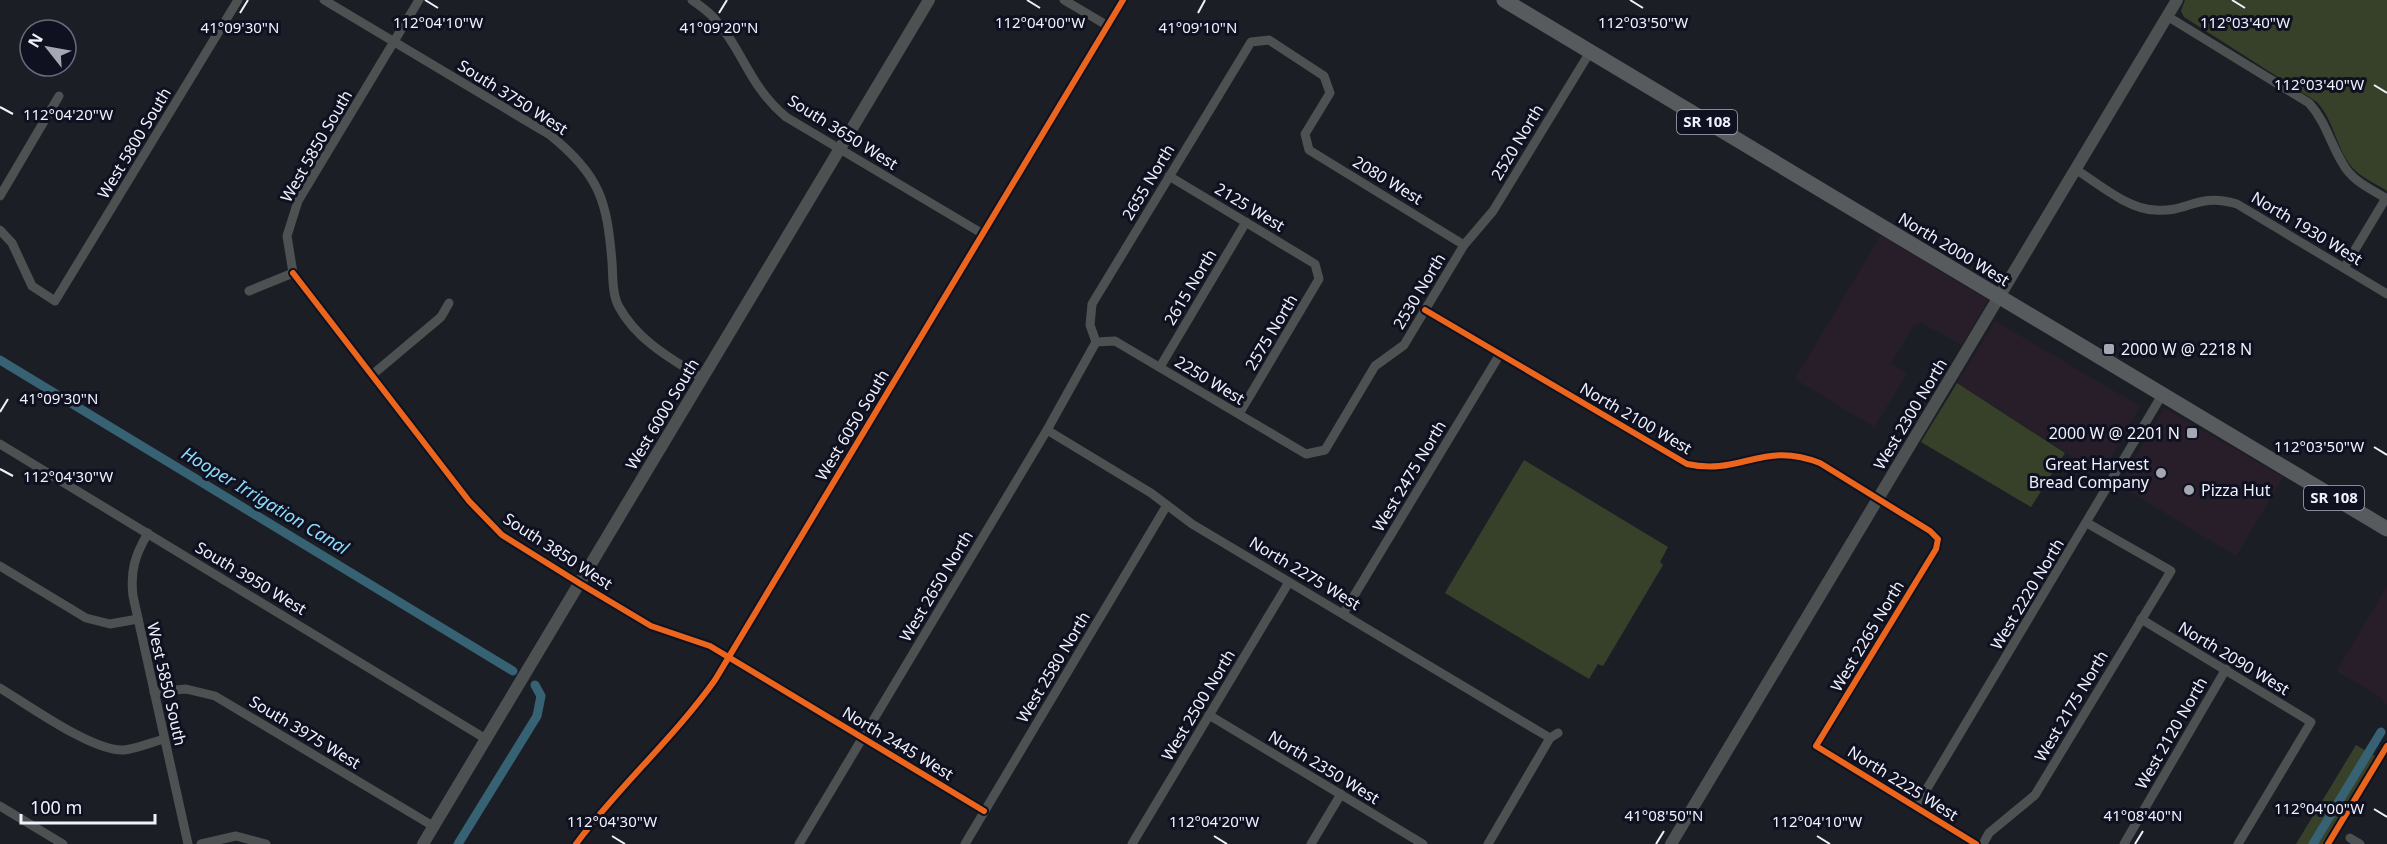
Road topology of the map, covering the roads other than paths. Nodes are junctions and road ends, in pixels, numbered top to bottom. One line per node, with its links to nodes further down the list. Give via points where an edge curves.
1 (238, 0): 22 (street, West 5800 South, via 55,301 32,286 12,243)
2 (324, 0): 12 (street, South 3750 West)
3 (419, 0): 12 (street, West 5850 South)
4 (692, 0): 16 (street, South 3650 West, via 713,16 767,101)
5 (929, 0): 16 (street, West 6000 South)
6 (1064, 0): 11 (street)
7 (1123, 0): 11 (street, West 6050 South)
8 (1504, 0): 13 (main road, North 2000 West / SR 108)
9 (2177, 0): 10 (street, West 2300 North)
10 (2167, 16): 17 (street, West 2300 North); 20 (street, via 2309,103 2322,117 2343,165 2357,181)
11 (1108, 26): 23 (street, West 6050 South)
12 (394, 42): 27 (street, West 5850 South, via 298,201 287,236); 37 (street, South 3750 West, via 550,135 572,153 589,173 608,219 618,305 634,329 657,349)
13 (1590, 52): 24 (street, 2520 North, via 1493,211); 30 (main road, North 2000 West / SR 108)
14 (59, 96): 19 (street)
15 (1305, 135): 18 (street, 2655 North, via 1330,93 1324,76 1269,40 1251,42); 24 (street, 2080 West, via 1309,150)
16 (839, 150): 23 (street, South 3650 West); 37 (street, West 6000 South)
17 (2075, 170): 26 (street, North 1930 West, via 2134,205 2154,211 2203,199 2237,204); 30 (street, West 2300 North)
18 (1169, 176): 21 (street, 2125 West); 33 (street, 2655 North, via 1092,304 1090,325)
19 (0, 196)
20 (2387, 199): 26 (street)
21 (1246, 222): 25 (street, 2125 West); 35 (street, 2615 North)
22 (0, 230)
23 (983, 234): 55 (street, West 6050 South)
24 (1464, 245): 32 (street, 2530 North)
25 (1314, 264): 39 (street, 2575 North, via 1319,279)
26 (2344, 268): 29 (street, North 1930 West)
27 (292, 273): 28 (street); 36 (street, South 3850 West)
28 (249, 291)
29 (2387, 294)
30 (1999, 297): 38 (main road, North 2000 West / SR 108); 43 (street, West 2300 North)
31 (449, 303): 36 (street, via 441,317)
32 (1425, 310): 34 (street, North 2100 West); 42 (street, 2530 North, via 1404,345 1376,366 1325,450)
33 (1096, 342): 35 (street, 2250 West, via 1115,340); 40 (street, West 2650 North)
34 (1500, 354): 43 (street, North 2100 West, via 1687,464 1723,468 1771,454 1803,456); 52 (street, West 2475 North)
35 (1160, 367): 39 (street, 2250 West)
36 (372, 375): 51 (street, South 3850 West, via 477,510 502,535)
37 (702, 378): 51 (street, West 6000 South)
38 (2162, 395): 45 (street, West 2220 North); 46 (main road, North 2000 West / SR 108)
39 (1239, 414): 42 (street, 2250 West)
40 (1047, 430): 44 (street, North 2275 West); 61 (street, West 2650 North)
41 (0, 444): 47 (street, South 3950 West)
42 (1306, 454)
43 (1879, 499): 48 (street, North 2100 West); 83 (street, West 2300 North)
44 (1167, 505): 50 (street, North 2275 West); 68 (street, West 2580 North)
45 (2087, 523): 53 (street, West 2175 North, via 2170,571); 67 (street, West 2220 North)
46 (2387, 529)
47 (148, 533): 54 (street, West 5850 South, via 130,576); 63 (street, South 3950 West)
48 (1938, 539): 64 (street, West 2265 North, via 1936,549)
49 (0, 566): 54 (street, via 86,618 110,624)
50 (1289, 582): 52 (street, North 2275 West); 60 (street, West 2500 North)
51 (579, 583): 55 (street, South 3850 West, via 651,626 700,642); 63 (street, West 6000 South)
52 (1343, 614): 82 (street, North 2275 West, via 1554,736)
53 (2141, 619): 56 (street, North 2090 West); 85 (street, West 2175 North, via 2035,795 1989,833)
54 (138, 620): 58 (street, West 5850 South)
55 (728, 657): 59 (street, South 3850 West); 76 (street, West 6050 South, via 689,716)
56 (2226, 669): 86 (street, West 2120 North); 87 (street, North 2090 West, via 2311,722)
57 (0, 688): 62 (street, via 104,747 124,750)
58 (154, 692): 62 (street, West 5850 South); 69 (street, South 3975 West, via 186,689 215,696)
59 (797, 698): 61 (street, North 2445 West)
60 (1209, 715): 65 (street, North 2350 West); 79 (street, West 2500 North)
61 (863, 738): 68 (street, North 2445 West); 77 (street, West 2650 North)
62 (164, 739): 72 (street, West 5850 South)
63 (486, 739): 69 (street, West 6000 South)
64 (1816, 746): 67 (street, North 2225 West)
65 (1341, 795): 80 (street); 81 (street, North 2350 West)
66 (0, 806): 71 (street)
67 (1916, 807): 84 (street, North 2225 West)
68 (984, 811): 78 (street, West 2580 North)
69 (434, 826): 75 (street, West 6000 South)
70 (2350, 838): 88 (street)
71 (63, 844)
72 (188, 844)
73 (201, 844): 74 (street, via 236,836)
74 (266, 844)
75 (423, 844)
76 (576, 844)
77 (799, 844)
78 (965, 844)
79 (1132, 844)
80 (1311, 844)
81 (1424, 844)
82 (1488, 844)
83 (1671, 844)
84 (1976, 844)
85 (1983, 844)
86 (2124, 844)
87 (2238, 844)
88 (2360, 844)

